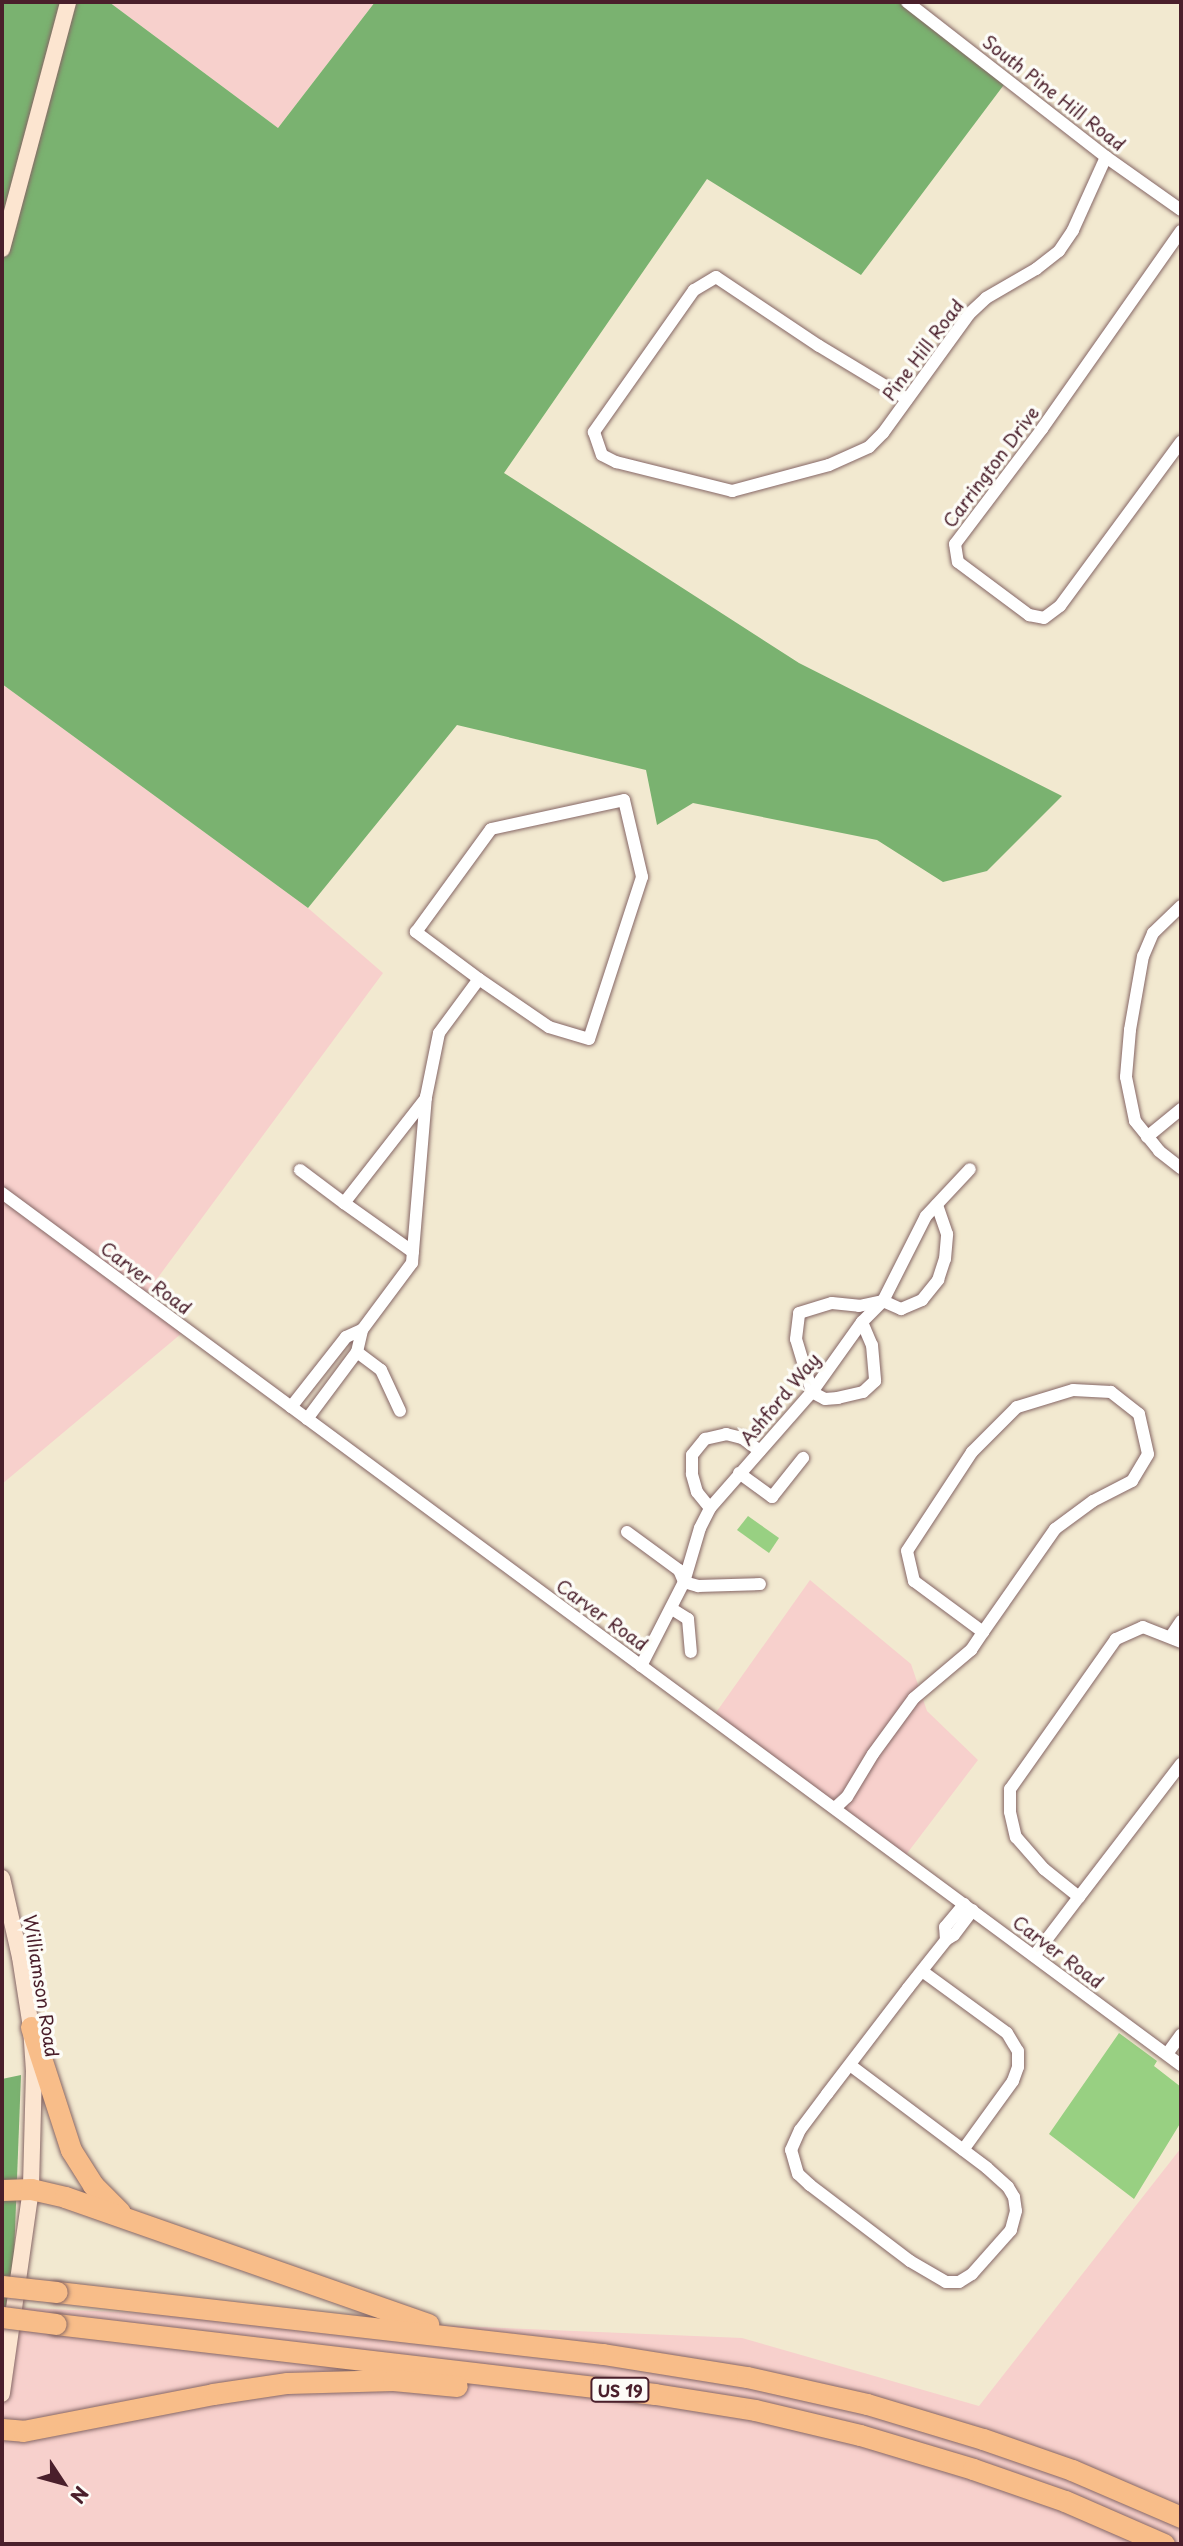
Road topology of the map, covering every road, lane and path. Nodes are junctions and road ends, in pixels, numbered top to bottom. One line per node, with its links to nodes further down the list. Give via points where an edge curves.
1 (68, 2): 6 (main road)
2 (907, 2): 3 (street, South Pine Hill Road)
3 (1106, 157): 4 (street, South Pine Hill Road); 7 (street, Pine Hill Road, via 1059,251 969,314)
4 (1181, 210)
5 (1181, 231): 8 (street, Carrington Drive, via 955,544 958,562 1029,615 1044,618 1060,606)
6 (2, 249)
7 (907, 399): 7 (street, Pine Hill Road, via 716,277 694,290 594,432 602,455 616,462 732,491 829,465 869,447)
8 (1181, 442)
9 (1181, 906): 13 (street, via 1153,933 1143,956 1130,1030 1129,1100 1135,1121)
10 (479, 979): 10 (street, via 416,932 491,829 624,800 642,877 589,1039 550,1027); 11 (street, via 439,1033)
11 (426, 1097): 18 (street); 20 (street)
12 (1181, 1109): 13 (street)
13 (1147, 1137): 14 (street)
14 (1181, 1168)
15 (970, 1169): 19 (street, Ashford Way)
16 (300, 1170): 18 (street)
17 (2, 1193): 26 (street, Carver Road)
18 (344, 1203): 20 (street)
19 (937, 1205): 21 (street, Ashford Way, via 926,1216); 21 (street, via 947,1234 938,1280 922,1300 901,1309)
20 (413, 1252): 23 (street, via 412,1263)
21 (883, 1301): 22 (street, Ashford Way); 25 (street, via 859,1306 832,1303 799,1313 796,1339)
22 (862, 1322): 25 (street, Ashford Way); 25 (street, via 872,1345 874,1381 863,1392 838,1398 825,1399)
23 (362, 1330): 24 (street); 26 (street, via 346,1337)
24 (358, 1352): 27 (street, via 381,1370); 28 (street)
25 (812, 1392): 29 (street, Ashford Way)
26 (291, 1406): 28 (street, Carver Road)
27 (400, 1410)
28 (307, 1419): 41 (street, Carver Road)
29 (760, 1451): 31 (street, Ashford Way); 32 (street, via 742,1438 726,1434 705,1439 692,1455 692,1474 697,1492)
30 (803, 1458): 31 (street, via 772,1497)
31 (739, 1473): 32 (street, Ashford Way)
32 (710, 1508): 34 (street, Ashford Way)
33 (627, 1532): 34 (street, via 678,1570)
34 (684, 1582): 35 (street, via 698,1586); 36 (street, Ashford Way)
35 (760, 1584)
36 (672, 1609): 40 (street, via 688,1619); 41 (street, Ashford Way)
37 (1181, 1621): 39 (street)
38 (983, 1632): 38 (street, via 1055,1529 1093,1501 1132,1481 1148,1454 1139,1414 1111,1392 1073,1390 1017,1407 972,1452 908,1551 914,1581); 43 (street, via 971,1650 914,1698)
39 (1176, 1639): 45 (street, via 1143,1627 1116,1639 1010,1789 1016,1837 1044,1869)
40 (691, 1652)
41 (641, 1666): 43 (street, Carver Road)
42 (1181, 1763): 45 (street)
43 (838, 1804): 46 (street, Carver Road)
44 (2, 1878): 49 (main road, Williamson Road)
45 (1079, 1897): 47 (street)
46 (969, 1907): 47 (street, Carver Road); 48 (street, via 945,1927 946,1940)
47 (1034, 1956): 51 (street, Carver Road)
48 (922, 1970): 53 (street); 54 (street, via 1007,2033 1018,2051 1013,2081)
49 (31, 2027): 55 (main road, Williamson Road); 57 (highway, via 71,2150 93,2185)
50 (1181, 2035): 51 (street)
51 (1167, 2054): 52 (street, Carver Road)
52 (1181, 2063)
53 (849, 2065): 54 (street); 54 (street, via 800,2130 791,2150 793,2163 810,2185 910,2261 946,2282 959,2282 972,2274 1011,2230 1016,2211 1009,2187)
54 (963, 2150)
55 (30, 2189): 56 (highway); 57 (highway); 61 (main road, Williamson Road)
56 (2, 2190)
57 (130, 2220): 60 (highway)
58 (2, 2286): 60 (highway, US 19, bridge)
59 (2, 2317): 62 (highway, US 19, bridge)
60 (477, 2339): 64 (highway, US 19, via 695,2367 867,2404 1072,2470)
61 (2, 2394)
62 (655, 2394): 63 (highway, via 546,2394 393,2380 288,2384 23,2431); 65 (highway, US 19, via 755,2410 923,2454 1065,2501)
63 (2, 2428)
64 (1181, 2517)
65 (1164, 2544)

